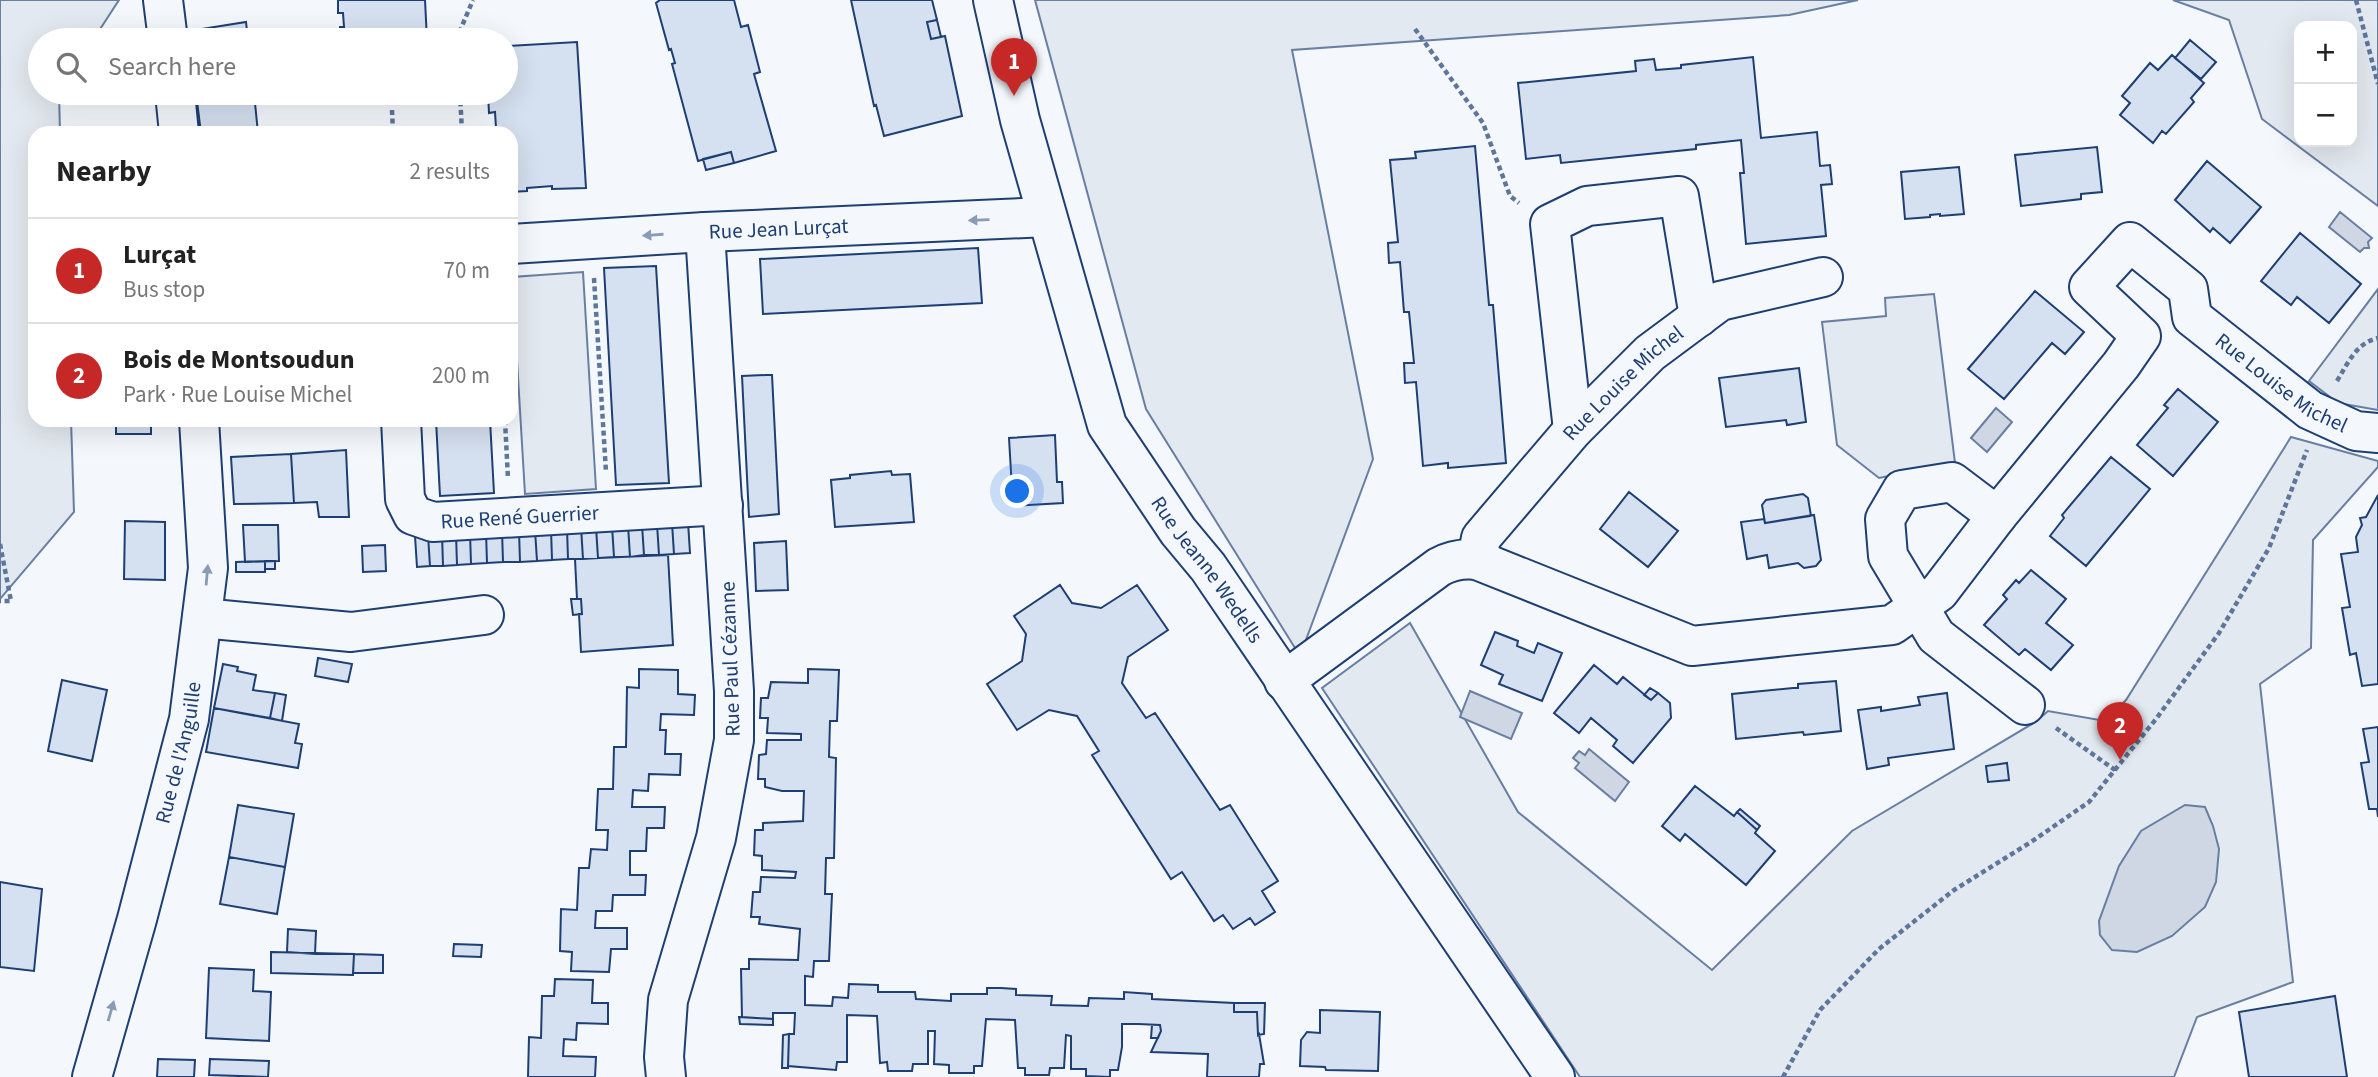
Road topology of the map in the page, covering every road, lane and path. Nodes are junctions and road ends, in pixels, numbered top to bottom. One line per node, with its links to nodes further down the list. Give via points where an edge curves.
1 (163, 0): 5 (street)
2 (473, 0): 6 (path)
3 (993, 0): 15 (street, Rue Jeanne Wedells)
4 (2356, 0): 8 (path)
5 (166, 28)
6 (461, 28)
7 (1415, 29): 16 (path, via 1483,123 1510,196)
8 (2378, 83)
9 (176, 105): 12 (street)
10 (461, 105): 14 (path)
11 (392, 110): 13 (path)
12 (179, 126)
13 (393, 126)
14 (462, 126)
15 (1047, 218): 17 (street, Rue Jean Lurçat, one-way to 17); 41 (street, Rue Jeanne Wedells, via 1107,425)
16 (1550, 230): 21 (street, via 1550,225 1587,206 1679,197); 29 (street)
17 (705, 232): 18 (street, Rue Jean Lurçat, one-way to 18); 31 (street, Rue Paul Cézanne)
18 (592, 239): 19 (street, Rue Jean Lurçat); 32 (path)
19 (518, 244)
20 (1823, 277): 21 (street, Rue Louise Michel, via 1720,302)
21 (1699, 317): 29 (street, Rue Louise Michel, via 1650,353)
22 (2192, 317): 23 (street); 23 (street, via 2188,289 2130,242 2090,287); 25 (street, Rue Louise Michel)
23 (2141, 336): 33 (street)
24 (2378, 338): 25 (path, via 2367,340 2353,353)
25 (2318, 414): 30 (street, Rue Louise Michel, via 2356,431); 43 (path, via 2269,548 2219,633)
26 (199, 427): 40 (street, Rue de l'Anguille, one-way to 26, via 208,568)
27 (401, 427): 34 (street, Rue René Guerrier, via 405,499 413,515 433,522)
28 (505, 427): 34 (path)
29 (1573, 430): 36 (street, Rue Louise Michel, via 1481,538)
30 (2378, 433)
31 (723, 505): 32 (street, Rue René Guerrier); 45 (street, Rue Paul Cézanne, via 734,740 716,838 668,1000)
32 (608, 511): 34 (street, Rue René Guerrier)
33 (1997, 516): 38 (street, via 1939,592); 38 (street, via 1952,482 1902,490 1885,519 1888,556)
34 (510, 517)
35 (0, 544): 37 (path, via 11,600)
36 (1478, 560): 38 (street, via 1692,646 1892,625); 41 (street, via 1449,561 1439,567)
37 (0, 601)
38 (1920, 606): 42 (street, via 1936,636)
39 (484, 615): 40 (street, via 351,632)
40 (202, 618): 44 (street, Rue de l'Anguille, one-way to 40, via 190,719)
41 (1283, 681): 46 (street, Rue Jeanne Wedells)
42 (2025, 705): 43 (path)
43 (2115, 770): 47 (path, via 2089,802 1954,890 1879,948 1819,1010)
44 (92, 1077)
45 (666, 1077)
46 (1555, 1077)
47 (1783, 1077)

